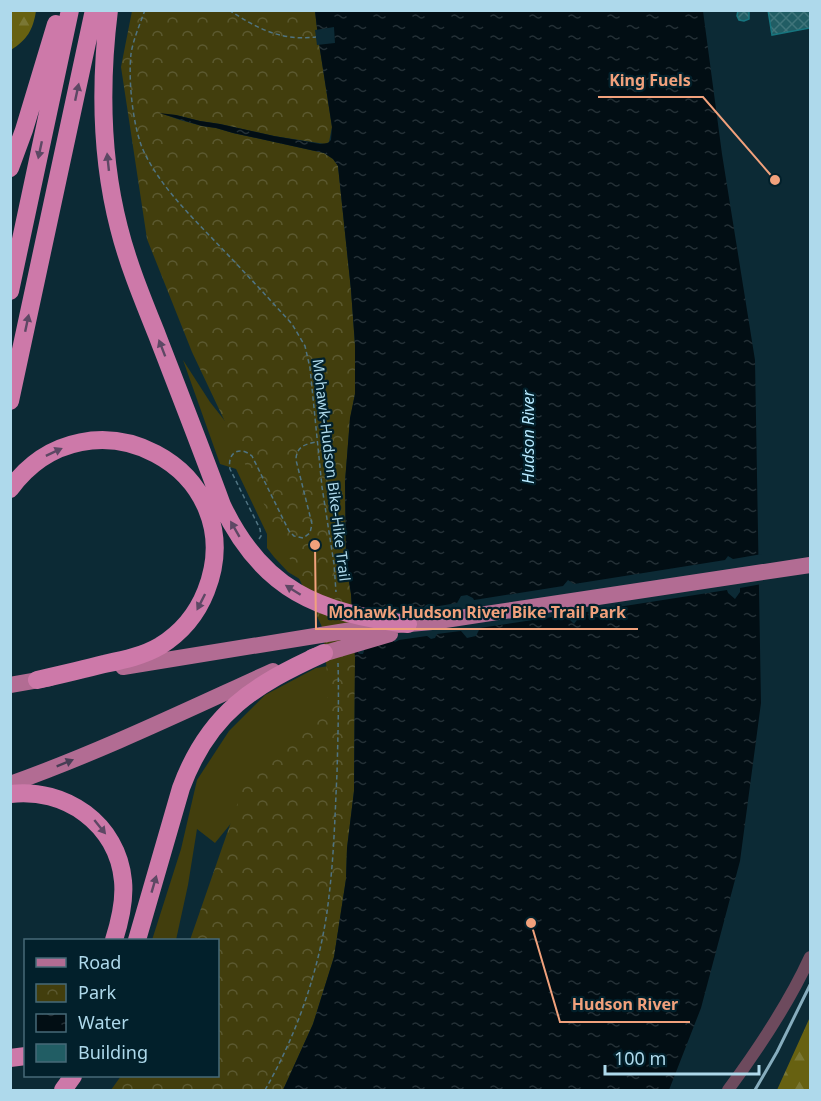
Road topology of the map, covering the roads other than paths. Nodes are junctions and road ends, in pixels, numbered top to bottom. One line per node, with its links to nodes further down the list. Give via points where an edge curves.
1 (60, 10): 5 (highway)
2 (70, 10): 6 (highway, one-way to 6)
3 (94, 10): 7 (highway, one-way to 3)
4 (109, 10): 11 (highway, one-way to 4, via 331,609 298,594 259,562 238,536 222,505 119,228 104,114)
5 (10, 168)
6 (10, 291)
7 (10, 401)
8 (10, 489): 14 (highway, one-way to 14, via 30,466 57,449 92,441 127,442 159,455 184,474 203,501 213,536 213,565 206,592 176,635 140,655)
9 (810, 565): 10 (main road)
10 (432, 622): 11 (main road); 12 (main road)
11 (408, 624): 14 (main road)
12 (331, 656): 13 (highway)
13 (285, 669): 16 (main road, one-way to 13); 19 (highway, one-way to 13, via 181,788 196,753 229,709)
14 (37, 680): 15 (main road)
15 (10, 685)
16 (10, 784)
17 (10, 794): 18 (highway, one-way to 18, via 59,798 82,810 103,829 117,854 123,878)
18 (114, 939)
19 (137, 939)
20 (810, 957): 23 (street, via 787,1003)
21 (72, 1077): 22 (highway)
22 (63, 1090)
23 (728, 1090)

